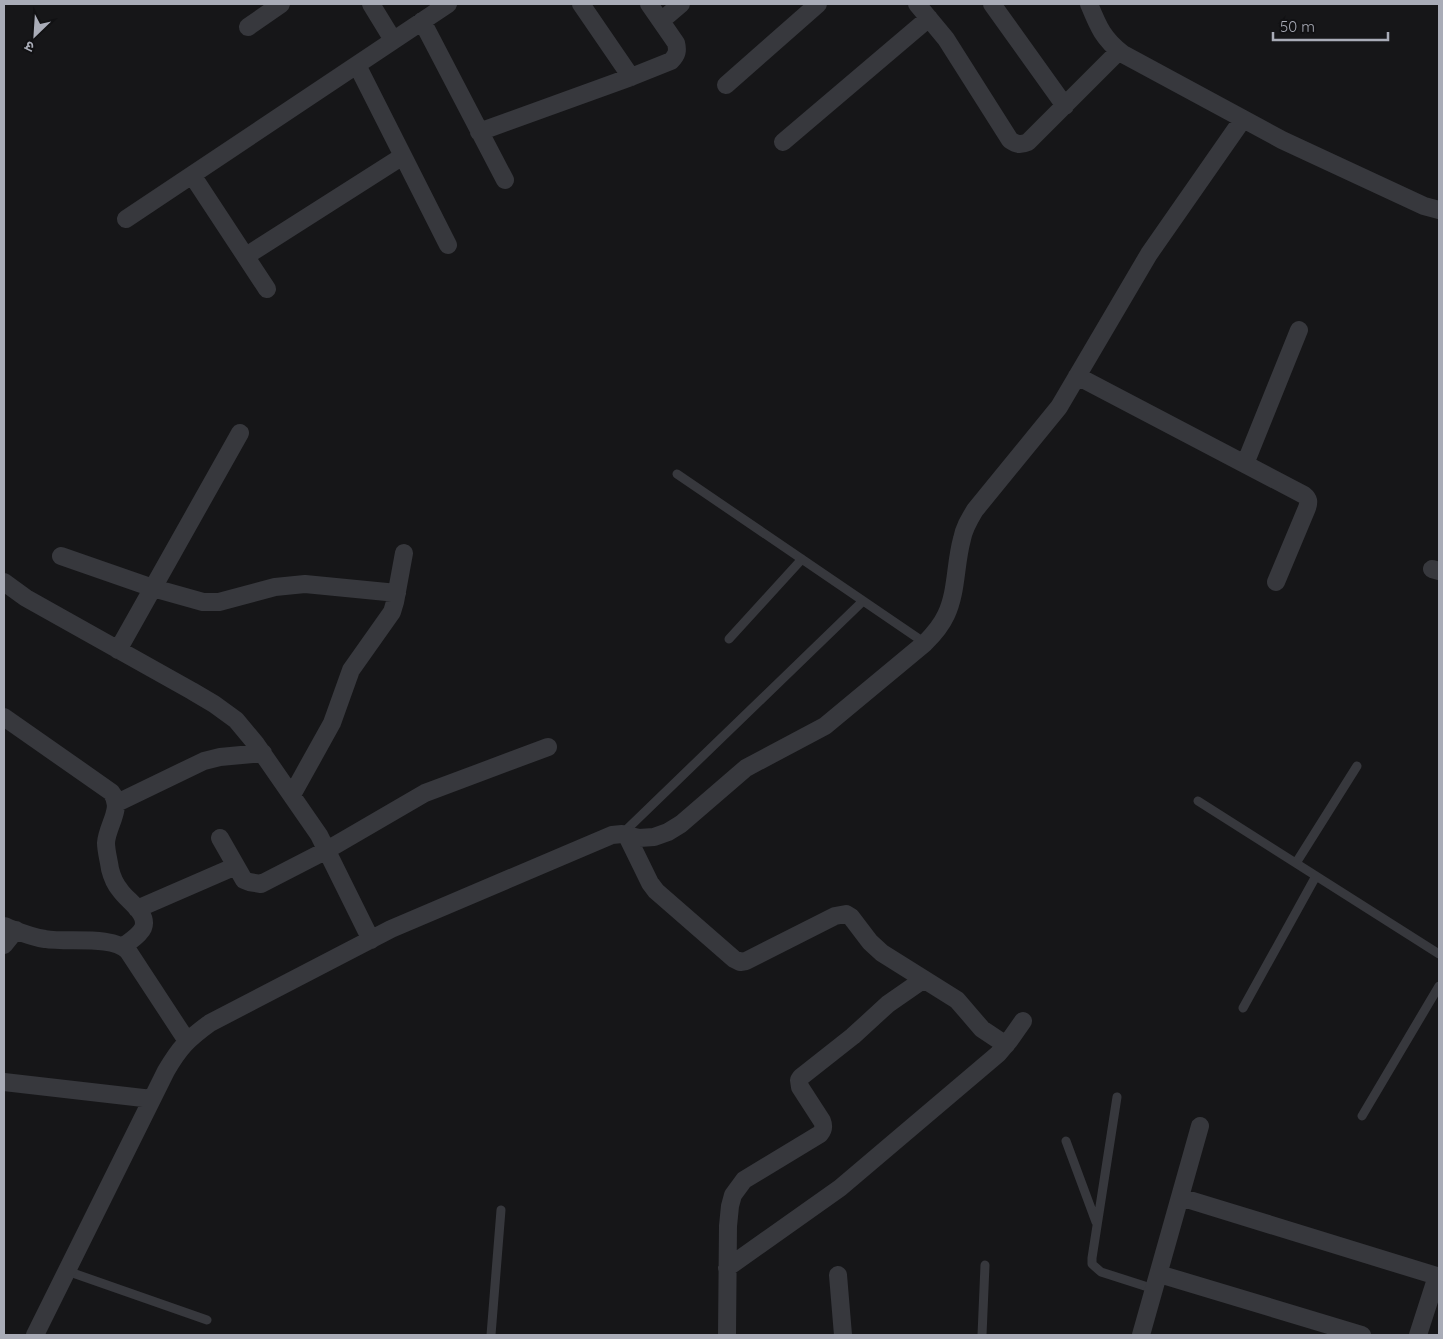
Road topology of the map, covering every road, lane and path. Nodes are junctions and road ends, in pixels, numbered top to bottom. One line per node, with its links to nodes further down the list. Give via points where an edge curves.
1 (281, 4): 14 (street)
2 (371, 4): 15 (street)
3 (448, 4): 12 (street)
4 (582, 4): 18 (street)
5 (649, 4): 13 (street)
6 (681, 4): 13 (street)
7 (818, 4): 19 (street)
8 (917, 4): 11 (street)
9 (992, 4): 20 (street)
10 (1089, 4): 16 (street, via 1105,38)
11 (929, 18): 20 (street, via 1015,144 1028,142); 23 (street)
12 (422, 21): 15 (street); 22 (street)
13 (661, 21): 18 (street, via 676,43 676,56)
14 (248, 27)
15 (393, 40): 17 (street)
16 (1119, 51): 20 (street); 21 (street)
17 (357, 65): 24 (street); 25 (street)
18 (632, 77): 22 (street)
19 (726, 85)
20 (1065, 106)
21 (1243, 119): 27 (street, via 1424,206); 33 (street, via 1149,254)
22 (480, 132): 26 (street)
23 (782, 142)
24 (403, 156): 29 (street); 30 (street)
25 (192, 175): 28 (street); 30 (street)
26 (505, 180)
27 (1439, 210)
28 (126, 219)
29 (448, 245)
30 (246, 256): 31 (street)
31 (267, 289)
32 (1299, 330): 35 (street)
33 (1077, 376): 35 (street); 46 (street, via 1059,407 967,524 946,616)
34 (240, 433): 42 (street)
35 (1245, 464): 40 (street, via 1308,498 1309,503)
36 (677, 474): 39 (lane)
37 (404, 553): 43 (street)
38 (61, 556): 42 (street)
39 (802, 559): 44 (lane); 45 (lane)
40 (1276, 582)
41 (4, 583): 47 (street)
42 (153, 588): 43 (street, via 211,603 275,587 305,584); 47 (street)
43 (397, 593): 52 (street, via 392,612 351,670 332,723)
44 (863, 601): 46 (lane); 55 (lane)
45 (729, 639)
46 (925, 643): 55 (street, via 825,726 746,768 668,832 654,837)
47 (118, 650): 50 (street, via 199,695 236,720)
48 (4, 717): 54 (street, via 111,792)
49 (548, 747): 57 (street, via 425,793)
50 (263, 753): 52 (street); 54 (street, via 211,759)
51 (1357, 766): 58 (lane)
52 (292, 795): 57 (street)
53 (1198, 800): 58 (lane)
54 (116, 802): 61 (street, via 106,844 111,872 121,893)
55 (624, 835): 63 (street, via 612,835); 67 (street, via 656,891 740,962 835,916 846,914 882,953)
56 (220, 838): 59 (street)
57 (327, 850): 59 (street, via 261,884 244,880); 63 (street)
58 (1296, 863): 60 (lane)
59 (236, 866): 61 (street)
60 (1316, 876): 66 (lane); 69 (lane)
61 (137, 909): 65 (street, via 143,917 143,927)
62 (10, 928): 64 (street); 65 (street, via 45,939 110,942)
63 (371, 940): 71 (street, via 210,1023)
64 (4, 945)
65 (124, 946): 71 (street)
66 (1439, 954)
67 (924, 979): 72 (street, via 957,1000 982,1029); 83 (street, via 893,1000 801,1077 800,1087 822,1121 823,1130 744,1180 733,1195)
68 (1439, 986): 76 (lane)
69 (1243, 1008)
70 (1022, 1021): 72 (street)
71 (187, 1041): 75 (street, via 173,1058)
72 (1006, 1045): 83 (street, via 847,1182)
73 (4, 1082): 75 (street)
74 (1117, 1097): 81 (lane)
75 (152, 1099): 84 (street)
76 (1362, 1116)
77 (1200, 1126): 79 (street)
78 (1066, 1140): 81 (lane)
79 (1180, 1197): 85 (street); 87 (street)
80 (501, 1210): 90 (lane)
81 (1097, 1224): 87 (lane, via 1092,1258 1096,1268 1101,1272)
82 (985, 1265): 93 (lane)
83 (727, 1268): 91 (street)
84 (66, 1272): 88 (lane); 89 (street)
85 (1438, 1273): 96 (street)
86 (838, 1275): 92 (street)
87 (1156, 1282): 94 (street); 95 (street)
88 (207, 1320)
89 (35, 1335)
90 (491, 1335)
91 (726, 1335)
92 (843, 1335)
93 (982, 1335)
94 (1141, 1335)
95 (1362, 1335)
96 (1418, 1335)

